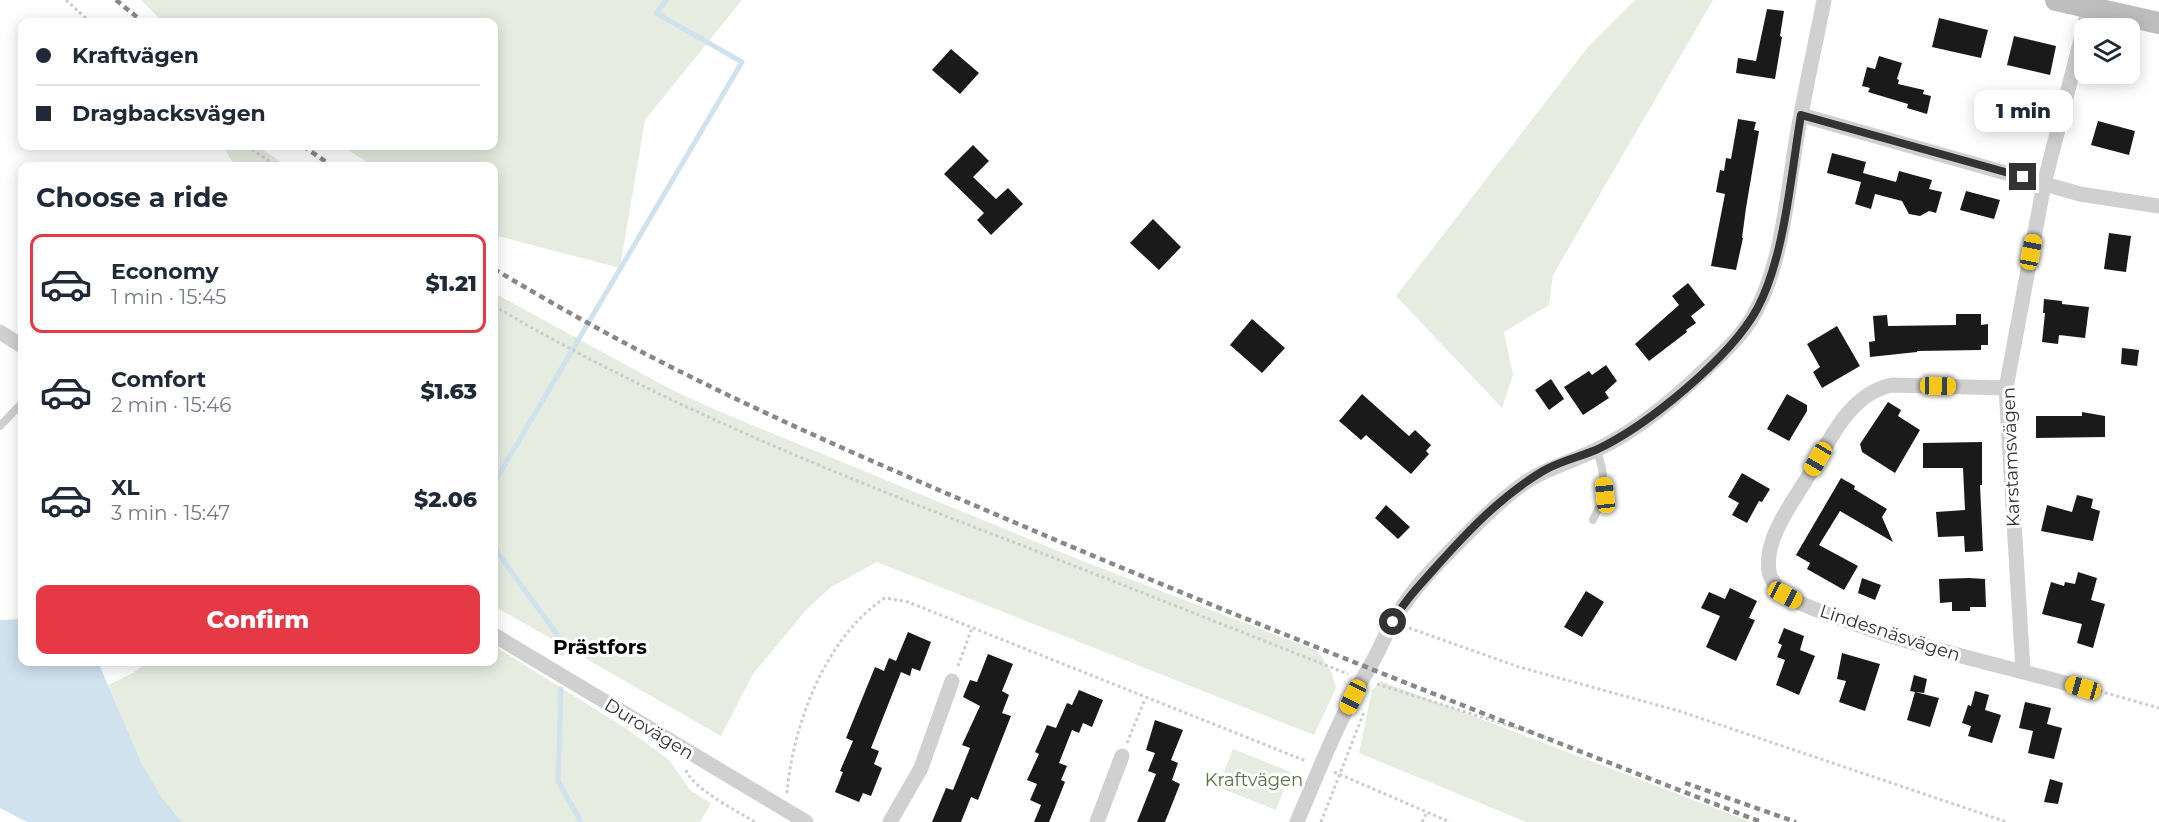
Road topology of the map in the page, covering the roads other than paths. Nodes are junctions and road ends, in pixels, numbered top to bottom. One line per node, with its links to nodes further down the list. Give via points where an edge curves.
1 (1824, 0): 5 (street)
2 (2056, 0): 3 (street)
3 (2090, 4): 4 (street); 6 (street, Karstamsvägen)
4 (2159, 23)
5 (1801, 115): 6 (street); 13 (street, via 1777,255 1750,321 1683,391)
6 (2044, 184): 7 (street, via 2080,194); 10 (street, Karstamsvägen)
7 (2159, 206)
8 (0, 332): 9 (street)
9 (18, 343)
10 (2006, 388): 16 (street, Karstamsvägen); 16 (street, Lindesnäsvägen, via 1892,385 1874,389 1840,422 1780,524 1770,549 1769,570 1772,581 1785,595 1804,605 1940,651)
11 (18, 407): 12 (lane)
12 (0, 426)
13 (1597, 450): 14 (lane, via 1605,495); 23 (street, via 1545,470 1519,486 1417,588 1362,679)
14 (1593, 520)
15 (498, 637): 20 (street, Durovägen)
16 (2023, 671): 18 (street, Lindesnäsvägen)
17 (952, 681): 21 (street, via 921,768)
18 (2083, 688)
19 (1122, 756): 22 (street)
20 (806, 822)
21 (891, 822)
22 (1097, 822)
23 (1297, 822)

